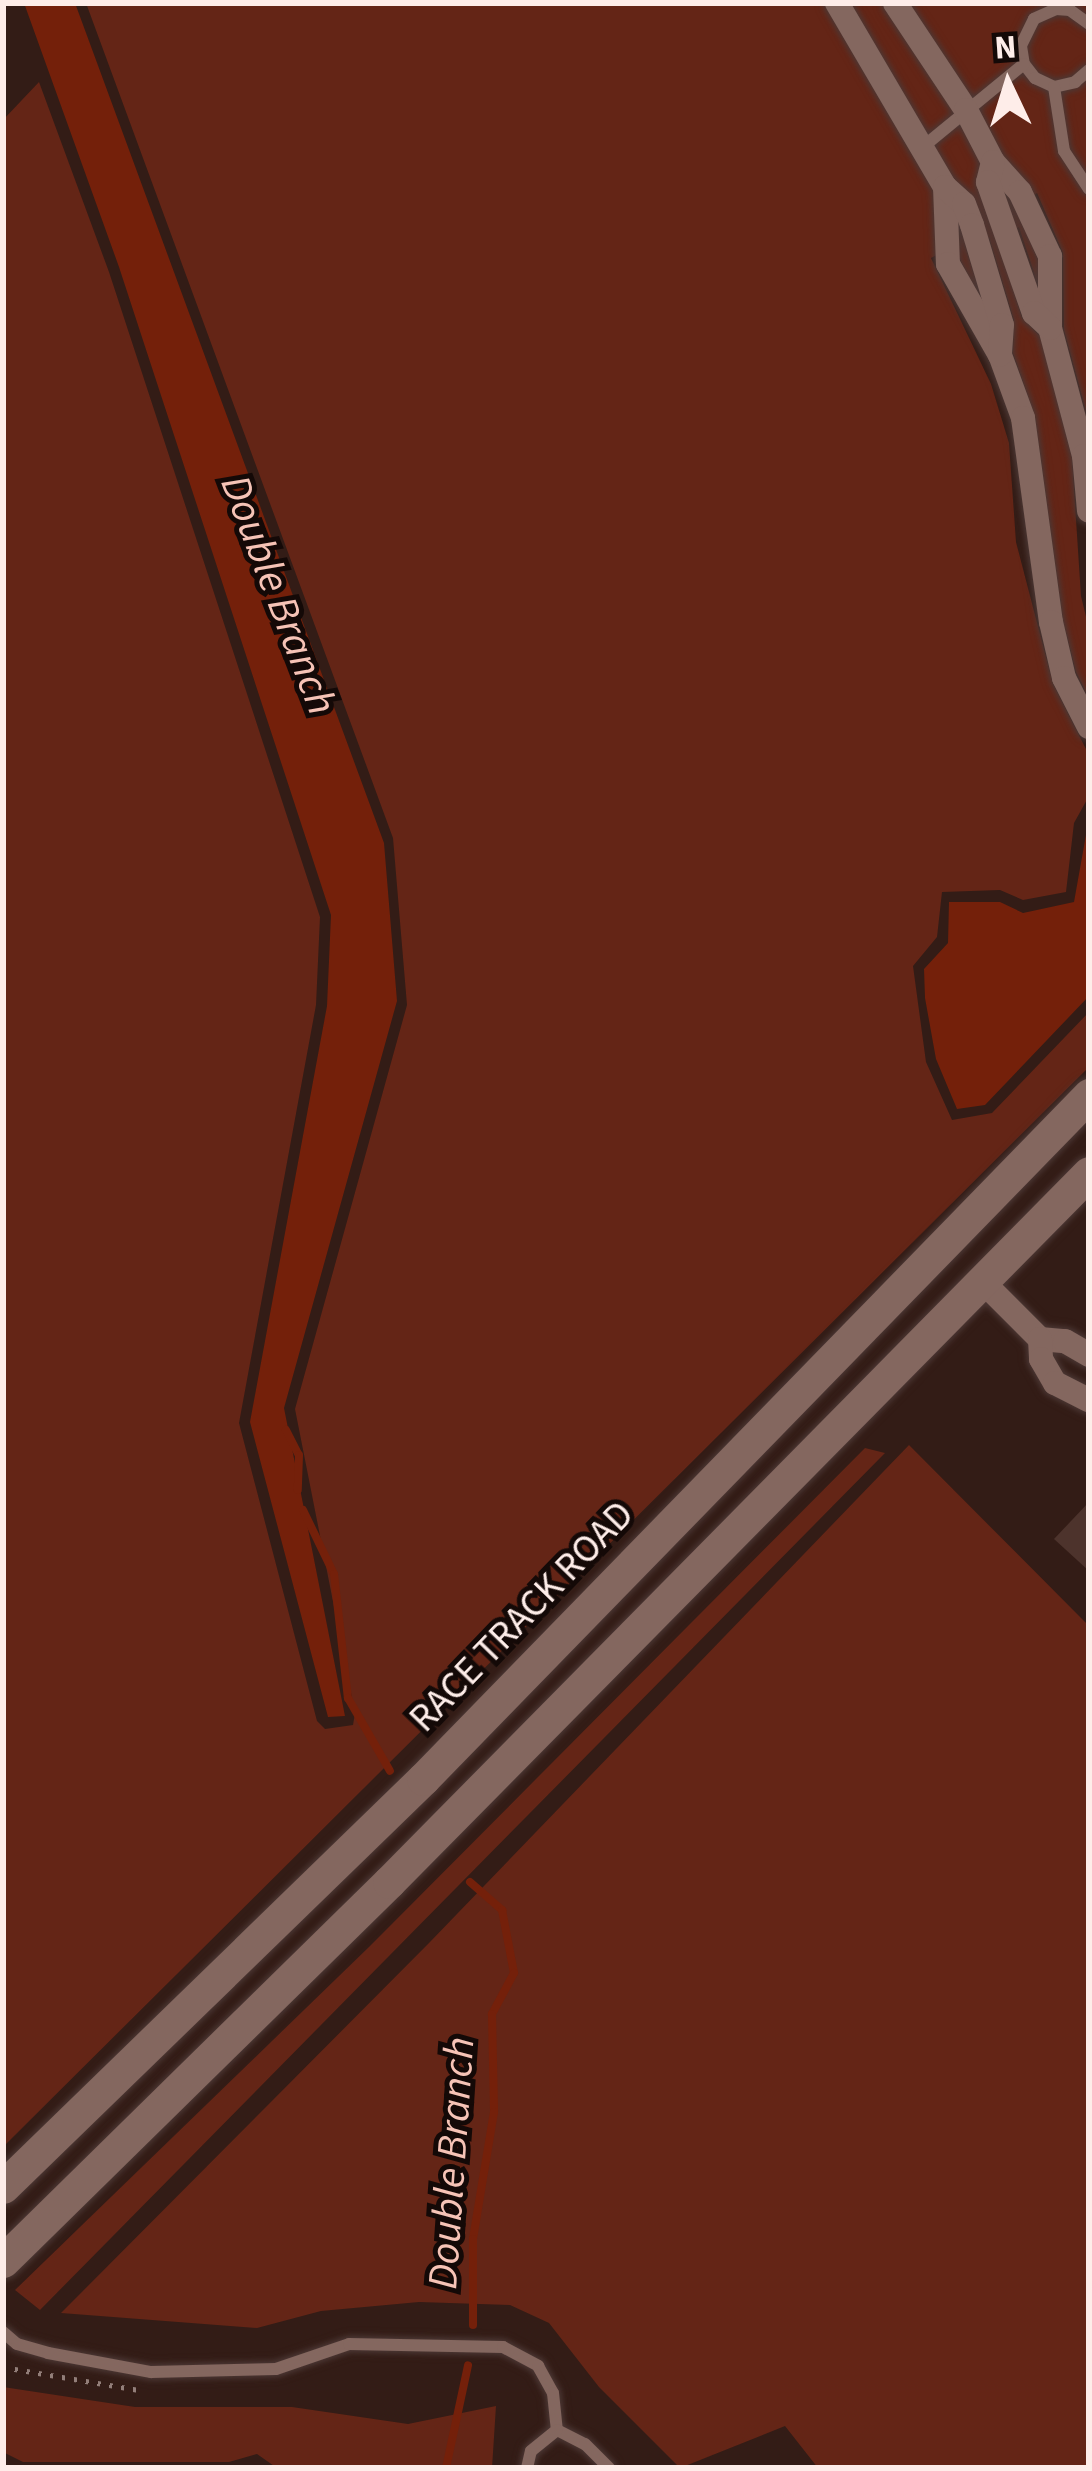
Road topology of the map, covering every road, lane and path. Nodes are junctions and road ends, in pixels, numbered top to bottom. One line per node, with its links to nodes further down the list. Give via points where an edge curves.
1 (837, 3): 8 (street)
2 (896, 3): 7 (street)
3 (1089, 24): 4 (lane, via 1070,10 1034,19 1021,46)
4 (1024, 64): 6 (lane); 7 (lane)
5 (1089, 70): 6 (lane)
6 (1054, 86): 9 (lane, via 1064,151)
7 (966, 110): 8 (lane); 10 (street, via 1050,256 1050,328 1084,456)
8 (925, 146): 11 (street, via 945,187 949,264 1000,355 1023,418 1051,622 1064,677)
9 (1089, 188)
10 (1089, 511)
11 (1089, 727)
12 (1089, 1094): 18 (main road, RACE TRACK ROAD)
13 (1089, 1173): 14 (main road)
14 (982, 1281): 15 (street); 19 (main road)
15 (1040, 1339): 16 (street); 17 (street, via 1055,1383)
16 (1089, 1355)
17 (1089, 1400)
18 (556, 1643): 19 (main road); 20 (main road, RACE TRACK ROAD)
19 (591, 1678): 21 (main road)
20 (3, 2187)
21 (3, 2261)
22 (3, 2332): 23 (lane, via 48,2353 151,2372 276,2369 349,2344 503,2347 538,2366 553,2393)
23 (557, 2430): 24 (lane, via 531,2451); 25 (lane)
24 (527, 2468)
25 (609, 2468)

